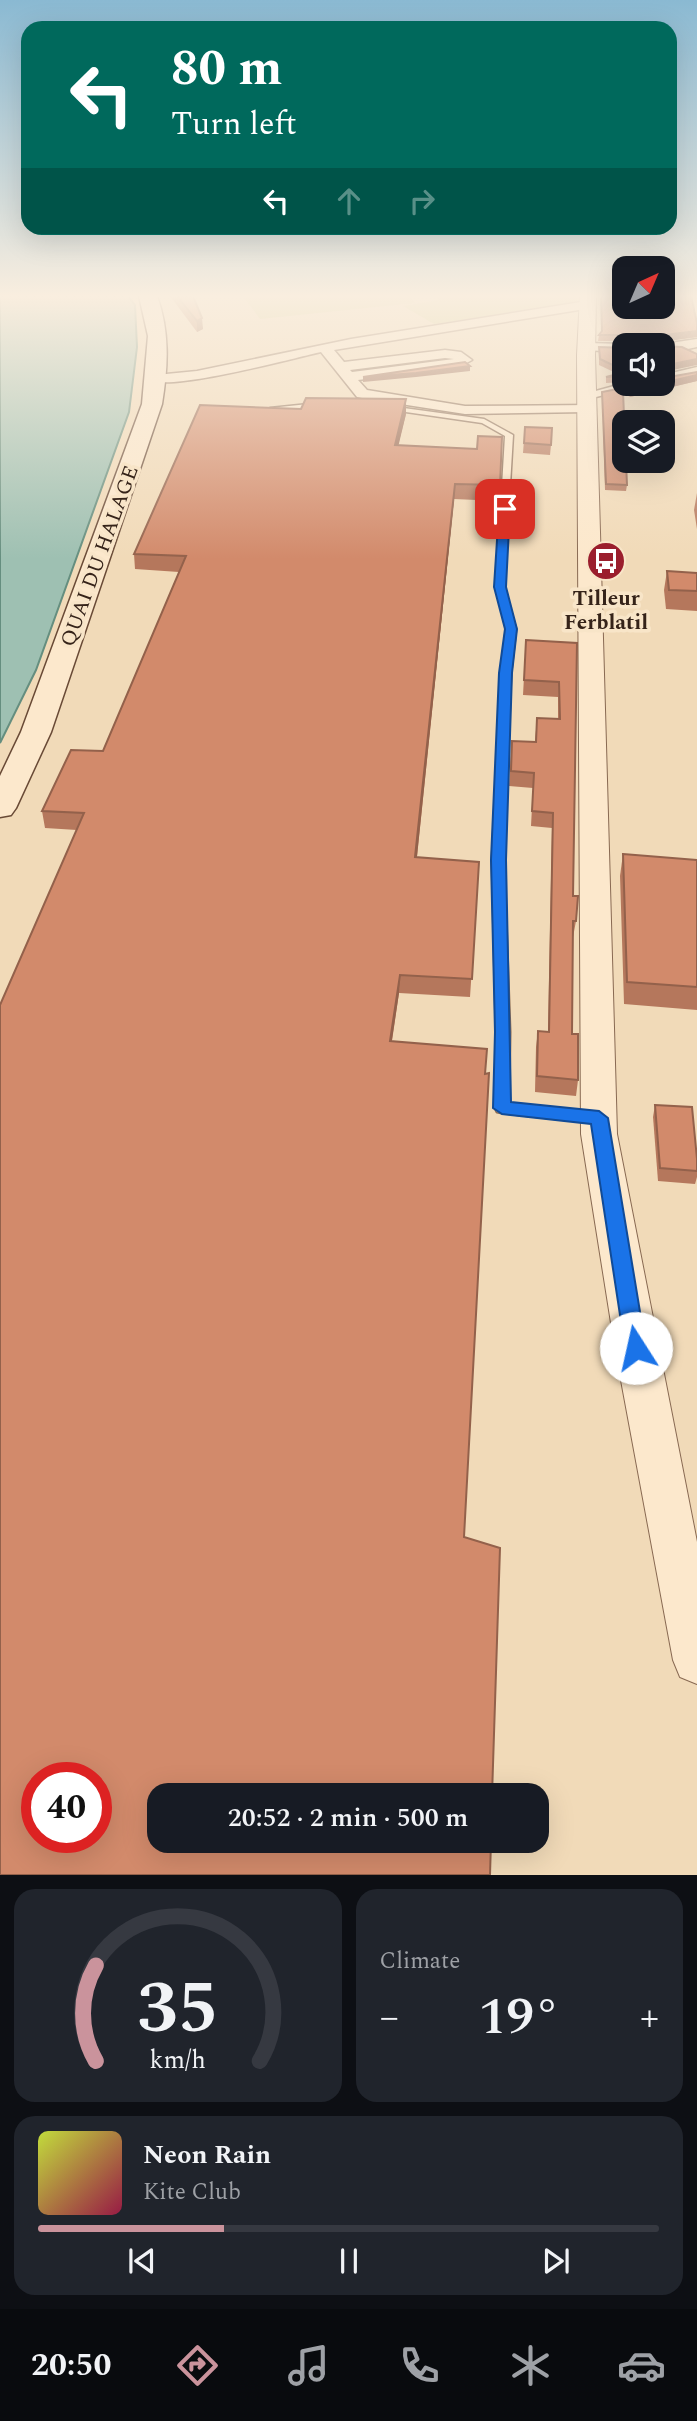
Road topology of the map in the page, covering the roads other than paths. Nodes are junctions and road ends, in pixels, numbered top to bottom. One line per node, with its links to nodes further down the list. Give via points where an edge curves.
1 (155, 384): 9 (main road, QUAI DU HALAGE, via 144,428 36,732)
2 (354, 384): 5 (street, via 362,394 465,410)
3 (587, 384): 5 (street)
4 (612, 393): 5 (street)
5 (587, 401): 10 (street)
6 (333, 404): 8 (lane)
7 (357, 405): 10 (lane, via 484,421 509,435 500,587 511,629 498,860 502,1108)
8 (259, 411)
9 (0, 808)
10 (599, 1118): 11 (street, via 636,1348)
11 (697, 1660)

